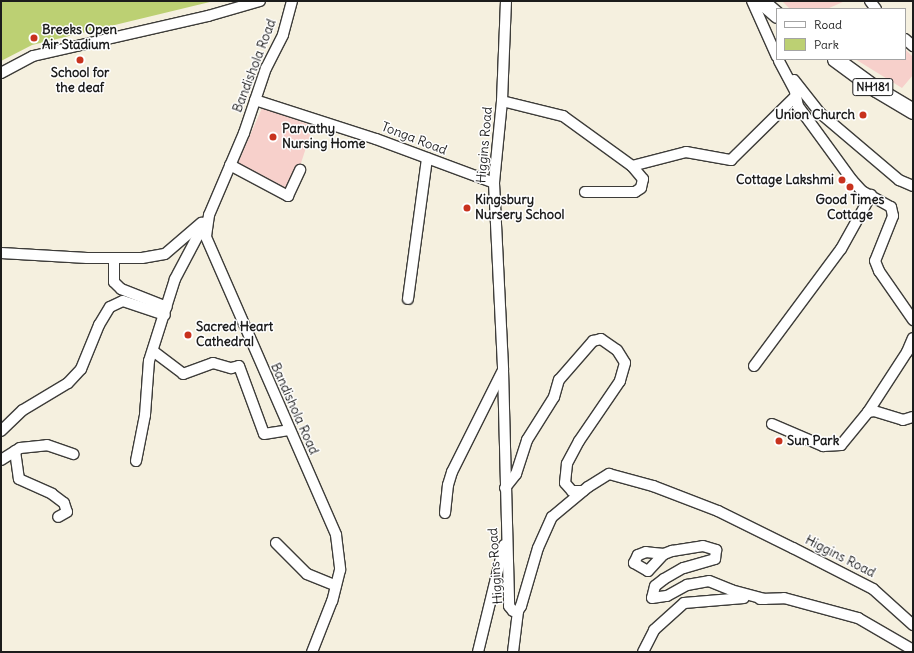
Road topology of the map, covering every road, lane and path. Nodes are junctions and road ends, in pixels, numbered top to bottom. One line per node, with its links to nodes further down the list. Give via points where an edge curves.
1 (260, 1): 11 (street, via 208,16 33,56)
2 (292, 1): 13 (street, Bandishola Road, via 283,35 266,68)
3 (506, 1): 14 (street, Higgins Road)
4 (752, 1): 7 (street)
5 (761, 1): 6 (highway)
6 (776, 14)
7 (776, 55)
8 (778, 60): 12 (street)
9 (779, 60): 21 (street, via 820,113 899,180)
10 (836, 60): 15 (highway, NH181, via 876,89)
11 (1, 73)
12 (796, 96): 18 (street, via 731,160 686,152); 23 (street, via 798,106 852,180)
13 (255, 100): 16 (street, Tonga Road); 17 (street, Bandishola Road)
14 (502, 101): 18 (street, via 563,116); 20 (street, Higgins Road)
15 (913, 111)
16 (427, 158): 20 (street, Tonga Road); 27 (street)
17 (230, 165): 19 (street, via 288,196); 24 (street, Bandishola Road)
18 (632, 166): 22 (street, via 643,179 644,184 638,191)
19 (300, 170)
20 (494, 183): 33 (street, Higgins Road)
21 (913, 186)
22 (585, 192)
23 (871, 195): 29 (street, via 891,207 893,216 875,261 879,271); 32 (street, via 841,249)
24 (209, 215): 26 (street, via 185,239 165,254); 28 (street, via 175,279); 37 (street, Bandishola Road, via 206,237)
25 (1, 253): 26 (street)
26 (114, 258): 28 (street, via 114,282 121,289)
27 (408, 299)
28 (166, 311): 31 (street); 38 (street, via 123,301 110,307 99,325 81,369 68,383 23,410)
29 (913, 320)
30 (913, 338): 34 (street, via 908,352)
31 (153, 351): 37 (street, via 183,374 213,363 231,368 239,366 264,434); 42 (street, via 149,361 145,415)
32 (754, 366)
33 (503, 370): 43 (street, Higgins Road); 45 (street, via 452,472)
34 (868, 412): 35 (street, via 874,411 903,420); 36 (street, via 840,445 823,446)
35 (913, 417)
36 (772, 424)
37 (289, 430): 50 (street, Bandishola Road, via 336,535 340,570)
38 (1, 431)
39 (15, 451): 40 (street, via 46,445); 41 (street); 46 (street, via 18,479 52,494 64,503 67,512)
40 (73, 454)
41 (1, 460)
42 (136, 461)
43 (505, 488): 44 (street, via 516,474 527,440 554,396 559,380 592,341 601,339 617,350 625,363 620,381 579,441 567,464 565,483 572,491); 47 (street, Higgins Road)
44 (583, 491): 52 (street, Higgins Road, via 552,517 538,548); 53 (street, Higgins Road, via 609,474 653,486 718,511 873,589)
45 (445, 513)
46 (58, 518)
47 (507, 534): 52 (street, Higgins Road, via 509,606); 56 (street)
48 (276, 543): 50 (street, via 307,574)
49 (664, 554): 51 (street, via 703,546 716,550 715,559 683,568 664,579 655,586 652,598 667,596 687,585 709,581)
50 (336, 586): 55 (street, Bandishola Road)
51 (765, 599): 54 (street, via 784,598 858,618); 58 (street, via 736,597 684,603 654,630)
52 (518, 612): 57 (street)
53 (913, 625)
54 (913, 650)
55 (312, 652)
56 (478, 652)
57 (513, 652)
58 (643, 652)

